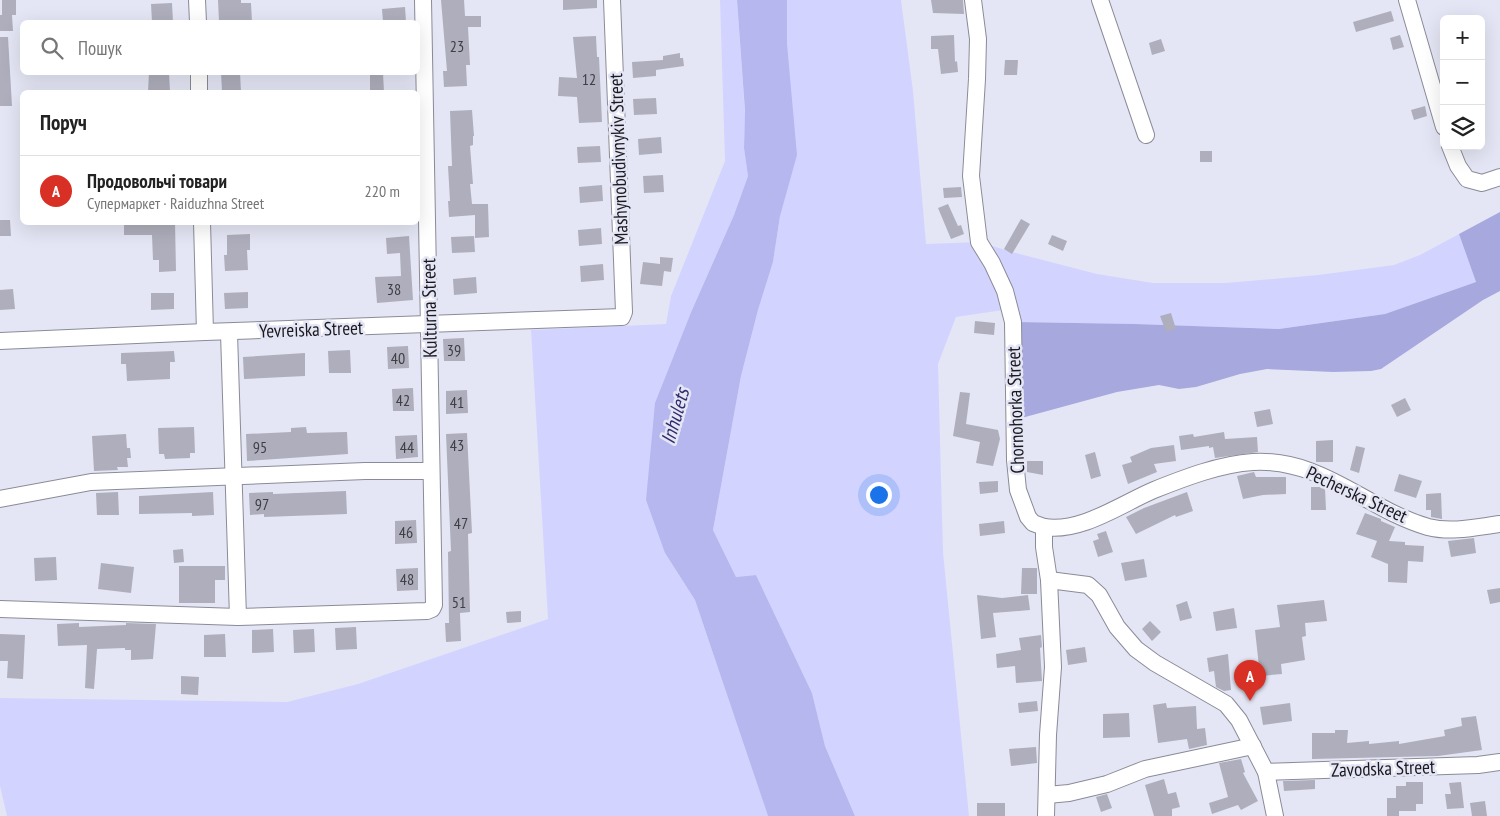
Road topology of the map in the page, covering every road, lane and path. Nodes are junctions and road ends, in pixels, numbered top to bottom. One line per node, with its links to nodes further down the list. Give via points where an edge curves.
1 (197, 0): 7 (street)
2 (423, 0): 16 (street, Kulturna Street)
3 (612, 0): 15 (street, Mashynobudivnykiv Street)
4 (973, 0): 24 (street, Chornohorka Street, via 978,39 971,176 979,242 1006,291 1013,322 1014,460 1018,490 1028,517)
5 (1100, 0): 11 (street)
6 (1407, 0): 10 (street)
7 (198, 20)
8 (199, 75): 9 (street)
9 (199, 90)
10 (1440, 113)
11 (1146, 135)
12 (1452, 150): 13 (street, via 1467,179 1482,183)
13 (1500, 177)
14 (202, 225): 17 (street)
15 (622, 317): 16 (street, Yevreiska Street)
16 (429, 325): 18 (street, Yevreiska Street); 20 (street, Kulturna Street)
17 (205, 332): 18 (street, Yevreiska Street); 19 (street, Yevreiska Street)
18 (229, 332): 21 (street)
19 (0, 342)
20 (432, 471): 21 (street, via 365,470); 27 (street, Kulturna Street, via 432,609)
21 (232, 476): 22 (street, via 91,482); 27 (street)
22 (0, 499)
23 (1500, 524): 24 (street, Pecherska Street, via 1449,530 1430,527 1404,518 1304,468 1252,462 1192,476 1080,523 1067,527)
24 (1044, 527): 25 (street)
25 (1049, 580): 28 (street, via 1088,585 1099,595 1117,627 1136,649 1226,704); 31 (street, via 1053,667)
26 (0, 609): 27 (street)
27 (238, 617)
28 (1253, 746): 30 (street); 31 (street, via 1145,769 1108,784)
29 (1500, 762): 30 (street, Zavodska Street)
30 (1266, 772): 33 (street)
31 (1047, 795): 32 (street)
32 (1046, 816)
33 (1275, 816)

